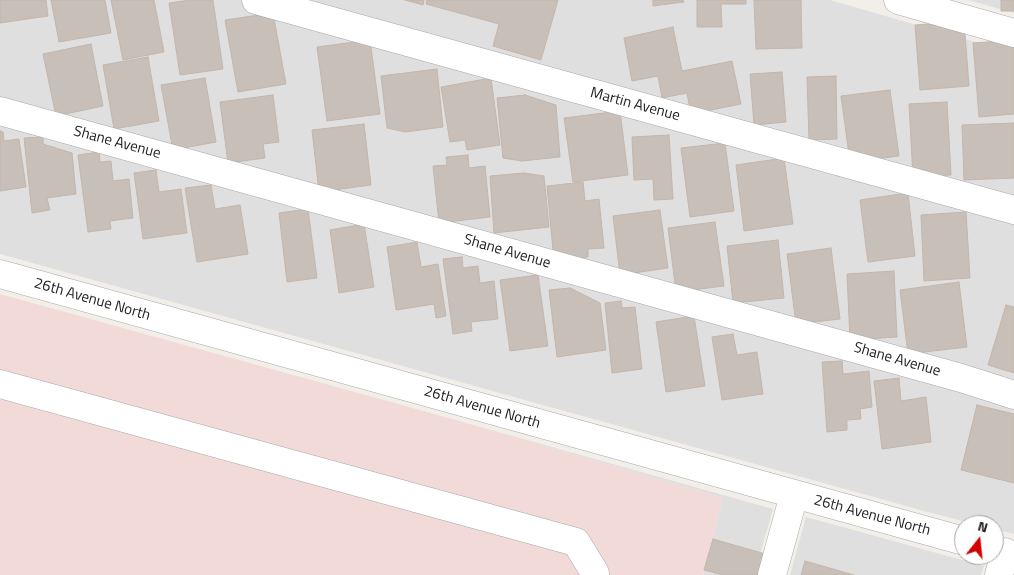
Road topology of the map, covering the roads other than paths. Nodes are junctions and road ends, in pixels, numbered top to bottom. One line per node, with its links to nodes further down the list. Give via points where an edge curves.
1 (256, 0): 5 (street, Martin Avenue)
2 (898, 0): 3 (street)
3 (1014, 33)
4 (0, 111): 8 (street, Shane Avenue)
5 (1014, 210)
6 (0, 274): 9 (street, 26th Avenue North)
7 (0, 384): 11 (street, via 576,542)
8 (1014, 395)
9 (794, 495): 10 (street, 26th Avenue North); 12 (street)
10 (954, 538)
11 (595, 575)
12 (772, 575)

